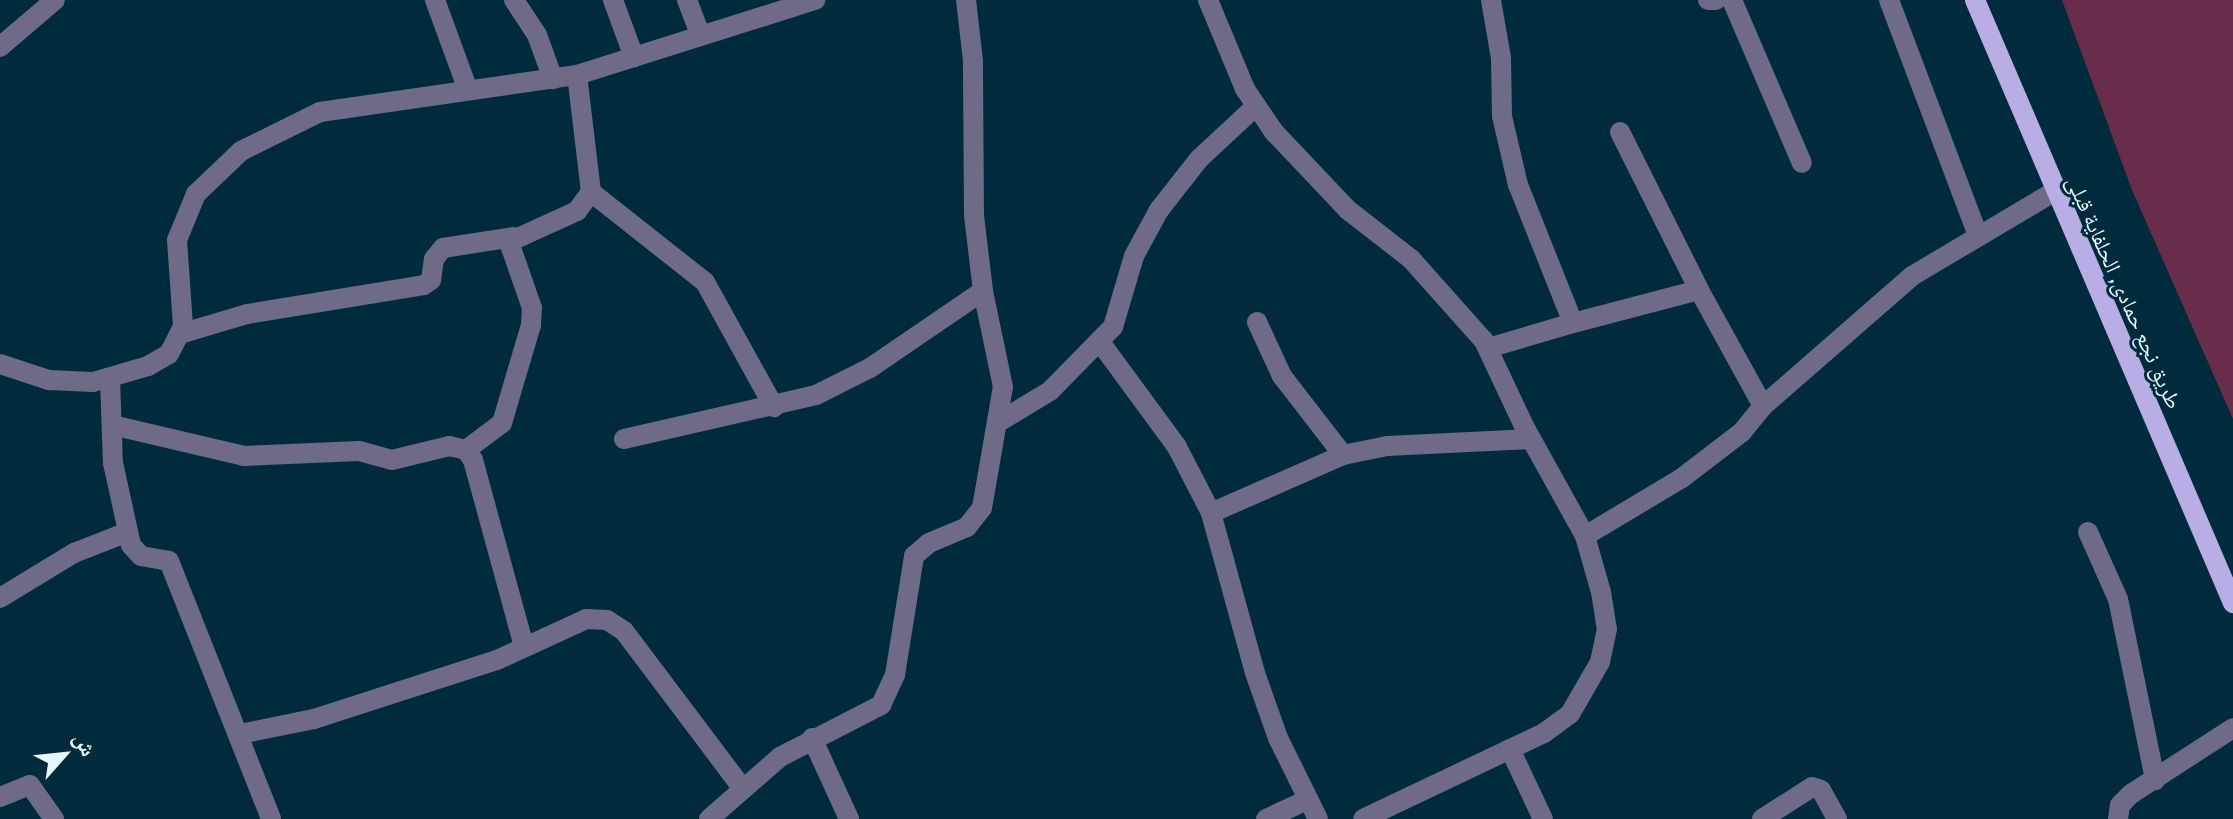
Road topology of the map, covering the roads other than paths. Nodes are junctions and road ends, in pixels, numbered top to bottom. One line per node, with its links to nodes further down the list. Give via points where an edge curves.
1 (55, 0): 17 (street)
2 (435, 0): 21 (street)
3 (514, 0): 20 (street, via 537,35)
4 (613, 0): 18 (street)
5 (687, 0): 16 (street)
6 (815, 0): 15 (street)
7 (966, 0): 30 (street, via 973,61 974,215)
8 (1208, 0): 22 (street)
9 (1491, 0): 32 (street, via 1501,58 1502,116 1518,185)
10 (1708, 0): 11 (street)
11 (1716, 0)
12 (1732, 0): 24 (street)
13 (1889, 0): 27 (street)
14 (1975, 0): 25 (main road, طريق نجع حمادى, الحلفاية قبلى)
15 (780, 5): 16 (street)
16 (700, 34): 18 (street)
17 (0, 47)
18 (634, 57): 19 (street)
19 (577, 75): 20 (street); 26 (street)
20 (553, 79): 21 (street)
21 (468, 90): 33 (street, via 320,112 241,151 215,170 186,211 177,240 184,313)
22 (1255, 107): 34 (street, via 1199,159 1159,210 1134,256 1113,327); 35 (street, via 1348,210 1387,236 1454,302)
23 (1620, 132): 29 (street)
24 (1802, 163)
25 (2055, 191): 27 (street); 51 (main road, طريق نجع حمادى, الحلفاية قبلى)
26 (591, 192): 28 (street, via 577,211); 39 (street, via 708,286)
27 (1978, 236): 38 (street, via 1912,276)
28 (513, 237): 33 (street, via 443,248 424,285 247,314); 44 (street, via 508,246 532,308 531,325 502,423)
29 (1699, 290): 32 (street); 38 (street)
30 (983, 291): 39 (street, via 860,374); 40 (street, via 1003,387)
31 (1257, 322): 45 (street, via 1282,376)
32 (1573, 323): 35 (street)
33 (180, 334): 37 (street, via 169,354)
34 (1100, 342): 40 (street, via 1050,391); 46 (street, via 1177,447)
35 (1488, 348): 43 (street)
36 (0, 364): 37 (street, via 49,380)
37 (110, 379): 41 (street)
38 (1763, 406): 49 (street, via 1742,432 1682,478)
39 (774, 407): 42 (street, via 686,420)
40 (997, 423): 55 (street, via 982,508 974,521 929,543 912,559 895,675 881,705)
41 (112, 425): 44 (street, via 244,456 359,451 392,460 449,446); 47 (street, via 116,486)
42 (624, 439)
43 (1531, 439): 45 (street, via 1387,446); 49 (street)
44 (466, 450): 52 (street)
45 (1343, 455): 46 (street)
46 (1211, 513): 60 (street, via 1255,673)
47 (128, 532): 50 (street, via 74,553); 54 (street, via 141,556 169,561)
48 (2088, 532): 57 (street, via 2118,599)
49 (1585, 536): 56 (street, via 1607,629 1600,662 1570,714)
50 (0, 598)
51 (2233, 603)
52 (524, 646): 54 (street, via 314,719); 58 (street, via 586,619 607,620 624,631)
53 (2233, 728): 57 (street)
54 (240, 734): 62 (street)
55 (812, 738): 58 (street); 64 (street)
56 (1510, 749): 67 (street); 68 (street)
57 (2155, 780): 71 (street, via 2120,805)
58 (743, 789): 63 (street)
59 (0, 797): 61 (street, via 35,787)
60 (1307, 800): 65 (street); 66 (street)
61 (54, 819)
62 (271, 819)
63 (709, 819)
64 (849, 819)
65 (1266, 819)
66 (1318, 819)
67 (1363, 819)
68 (1543, 819)
69 (1762, 819): 70 (street, via 1812,787 1821,790)
70 (1837, 819)
71 (2118, 819)

